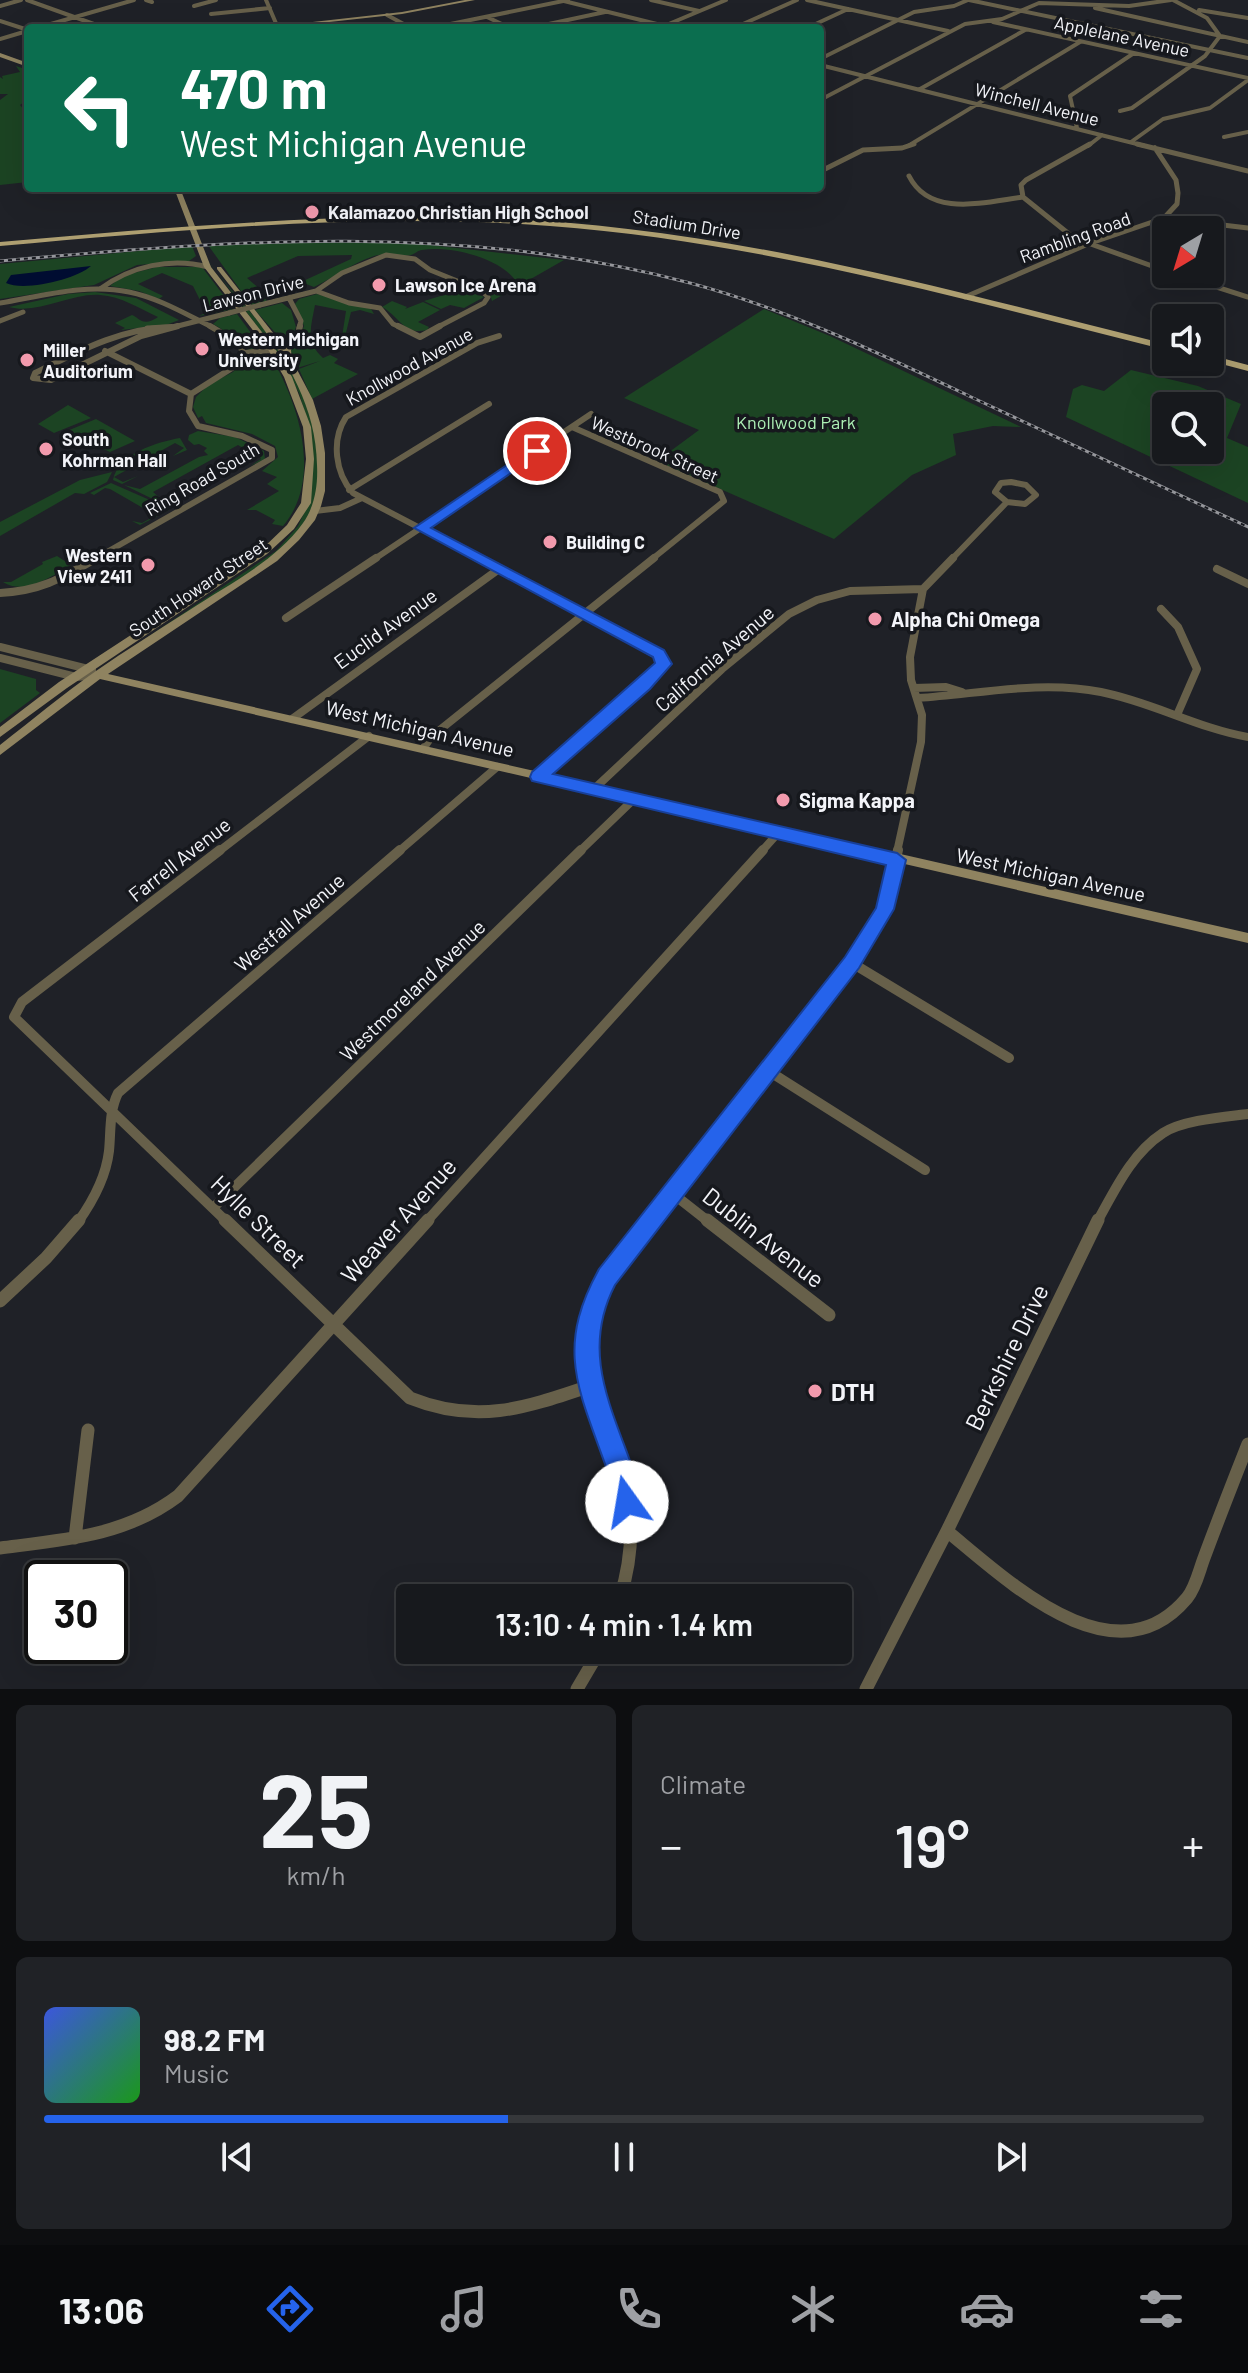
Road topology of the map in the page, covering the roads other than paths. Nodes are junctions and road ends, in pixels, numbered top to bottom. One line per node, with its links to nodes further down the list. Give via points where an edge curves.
1 (21, 0): 16 (street)
2 (27, 0): 26 (street)
3 (134, 0): 26 (street)
4 (216, 0): 17 (street)
5 (266, 0): 18 (street)
6 (473, 0): 25 (street)
7 (564, 0): 23 (street); 27 (street)
8 (651, 0): 21 (street)
9 (726, 0): 21 (street)
10 (797, 0): 44 (street)
11 (807, 0): 20 (street)
12 (969, 0): 22 (street); 29 (street)
13 (1077, 0): 15 (street)
14 (1172, 0): 15 (street, via 1138,6); 19 (street)
15 (1083, 3): 22 (street, via 1043,3); 50 (street, via 1128,18)
16 (0, 6)
17 (194, 6)
18 (270, 8): 24 (street); 35 (street)
19 (1192, 8): 28 (street); 50 (street, via 1213,23)
20 (848, 9): 29 (street); 45 (street)
21 (699, 11): 43 (street)
22 (1020, 11): 31 (street); 54 (street)
23 (607, 12): 32 (street); 40 (street)
24 (211, 14)
25 (387, 15): 36 (street); 37 (street)
26 (77, 16): 33 (street); 34 (street)
27 (487, 17): 38 (street); 39 (street)
28 (1248, 18)
29 (897, 20): 49 (street); 58 (street)
30 (0, 21): 46 (street)
31 (990, 21): 47 (street, Applelane Avenue); 49 (street)
32 (652, 23): 41 (street); 42 (street)
33 (50, 24)
34 (96, 24)
35 (276, 24)
36 (327, 24)
37 (404, 24)
38 (451, 24)
39 (502, 24)
40 (549, 24)
41 (648, 24)
42 (656, 24)
43 (669, 24)
44 (743, 24)
45 (816, 24)
46 (24, 29)
47 (1025, 30): 52 (street, Applelane Avenue); 64 (street)
48 (24, 31): 51 (street)
49 (948, 31): 62 (street)
50 (1220, 36): 53 (street); 54 (street)
51 (0, 39)
52 (1080, 42): 55 (street, Applelane Avenue); 66 (street)
53 (1248, 42)
54 (1211, 50): 56 (street); 61 (street)
55 (1134, 53): 61 (street, Applelane Avenue); 68 (street, via 1070,96)
56 (1248, 58)
57 (0, 59): 59 (street)
58 (824, 60)
59 (24, 62)
60 (824, 63): 62 (street, Winchell Avenue)
61 (1191, 66): 63 (street, Applelane Avenue); 67 (street)
62 (865, 76): 64 (street, Winchell Avenue); 65 (street)
63 (1248, 79): 72 (street, via 1210,108 1163,119)
64 (920, 89): 66 (street, Winchell Avenue)
65 (824, 98)
66 (977, 104): 68 (street, Winchell Avenue); 74 (street, via 911,145 863,150)
67 (1120, 111)
68 (1077, 128): 70 (street, Winchell Avenue)
69 (1247, 132): 71 (street)
70 (1102, 135): 72 (street, Winchell Avenue); 78 (street, via 1022,183)
71 (1224, 137)
72 (1131, 142): 73 (street, Winchell Avenue)
73 (1155, 148): 75 (street, Winchell Avenue); 79 (street, via 1176,180 1177,204)
74 (825, 169)
75 (1248, 171)
76 (909, 176): 78 (street, via 921,194 936,201)
77 (179, 192): 82 (street)
78 (1023, 197): 85 (street)
79 (1166, 216)
80 (1152, 222): 85 (street, Rambling Road)
81 (1224, 225): 83 (street)
82 (193, 228): 84 (street); 86 (main road, Stadium Drive); 94 (main road, Stadium Drive, via 382,218 536,222 742,248)
83 (1248, 228)
84 (200, 244): 87 (street); 106 (street, South Howard Street)
85 (1088, 244): 89 (street); 94 (street, Rambling Road)
86 (0, 246)
87 (201, 255): 88 (street); 90 (street)
88 (183, 264): 90 (street); 92 (street, via 131,270)
89 (1152, 266)
90 (208, 267): 106 (street)
91 (1220, 288): 95 (street)
92 (100, 289): 97 (street); 100 (street, via 139,295)
93 (316, 291): 93 (street, Lawson Drive, via 338,275 386,255 406,256 488,297 420,337 393,324 380,308); 96 (street, Lawson Drive)
94 (965, 297): 104 (main road, Stadium Drive)
95 (1248, 297)
96 (289, 298): 100 (street, Lawson Drive, bridge); 102 (street, via 301,321)
97 (0, 306)
98 (23, 312): 99 (street)
99 (0, 321)
100 (196, 322): 101 (street, Lawson Drive); 108 (street, via 235,339)
101 (172, 327): 105 (street, via 144,327); 107 (street)
102 (298, 335): 106 (street); 109 (street, via 287,350)
103 (499, 336): 116 (street, Knollwood Avenue, via 464,349 343,420 338,469)
104 (1152, 344)
105 (93, 345): 107 (street); 107 (street, via 33,378 51,380)
106 (274, 345): 108 (street); 109 (street, South Howard Street); 131 (street, South Howard Street, via 309,439 308,494 291,527 264,552)
107 (107, 353): 112 (street)
108 (243, 353): 112 (street, via 232,368)
109 (289, 359): 119 (street, South Howard Street, via 318,425 321,481)
110 (1224, 362): 111 (main road)
111 (1248, 368)
112 (191, 394): 125 (street, Ring Road South, via 189,411 198,426 252,439 272,450 272,458 45,587)
113 (489, 404): 116 (street)
114 (591, 414): 115 (street)
115 (572, 427): 120 (street); 127 (street, Westbrook Street, via 725,498)
116 (349, 490): 117 (street)
117 (362, 498): 119 (street); 120 (street)
118 (1007, 502): 118 (street, via 1025,504 1035,499 1035,493 1020,482 1001,483 995,492); 124 (street)
119 (315, 511): 131 (street, South Howard Street, via 274,559)
120 (421, 528): 121 (street); 128 (street)
121 (499, 569): 127 (street); 137 (street, Euclid Avenue)
122 (1217, 569): 123 (street)
123 (1248, 584)
124 (923, 589): 133 (street, via 910,657); 145 (street, California Avenue, via 850,591 789,614)
125 (0, 593)
126 (1161, 609): 136 (street, via 1178,627 1197,669)
127 (584, 613): 142 (street, via 431,737); 144 (street, via 663,659 662,668)
128 (286, 618)
129 (0, 647): 131 (street, West Michigan Avenue)
130 (0, 658): 132 (street)
131 (93, 671): 132 (street, South Howard Street); 137 (street, West Michigan Avenue); 141 (street, South Howard Street)
132 (76, 677): 138 (street, South Howard Street)
133 (914, 688): 134 (street); 135 (street)
134 (962, 692): 135 (street); 136 (street, via 1078,689)
135 (918, 698): 148 (street, via 923,729)
136 (1177, 715): 140 (street, via 1215,731)
137 (292, 719): 139 (street, West Michigan Avenue)
138 (0, 733)
139 (369, 736): 142 (street, West Michigan Avenue); 151 (street, Farrell Avenue, via 22,1002)
140 (1248, 737)
141 (1, 748)
142 (423, 749): 143 (street, West Michigan Avenue)
143 (497, 767): 144 (street, West Michigan Avenue); 154 (street, Westfall Avenue, via 123,1088)
144 (539, 777): 145 (street, West Michigan Avenue)
145 (594, 789): 146 (street, West Michigan Avenue)
146 (634, 799): 147 (street, West Michigan Avenue); 158 (street, Westmoreland Avenue)
147 (778, 833): 148 (street, West Michigan Avenue); 161 (street, Weaver Avenue)
148 (897, 860): 149 (street, West Michigan Avenue); 150 (street, via 885,909)
149 (1248, 938)
150 (852, 963): 152 (street); 153 (street)
151 (14, 1014): 154 (street, Hylle Street)
152 (1009, 1058)
153 (767, 1070): 156 (street); 157 (street)
154 (110, 1108): 158 (street, Hylle Street); 159 (street, via 110,1152 88,1208 54,1250)
155 (1248, 1114): 165 (street, Berkshire Drive, via 1164,1132 1127,1167)
156 (925, 1170)
157 (672, 1193): 160 (street, Dublin Avenue); 162 (street, via 607,1277 592,1306 586,1347)
158 (214, 1207): 161 (street, Hylle Street)
159 (0, 1301)
160 (829, 1315)
161 (333, 1325): 162 (street, Hylle Street, via 410,1398 444,1411 513,1411); 166 (street, Weaver Avenue, via 165,1508 131,1526)
162 (590, 1386): 168 (street, via 624,1480 631,1525)
163 (88, 1430): 166 (street)
164 (1248, 1444): 165 (street, via 1189,1595 1160,1625 1141,1633 1102,1634 1058,1617)
165 (947, 1531): 171 (street, Berkshire Drive)
166 (75, 1538): 167 (street, Weaver Avenue)
167 (0, 1548)
168 (623, 1584)
169 (592, 1664): 170 (street)
170 (577, 1689)
171 (866, 1689)

